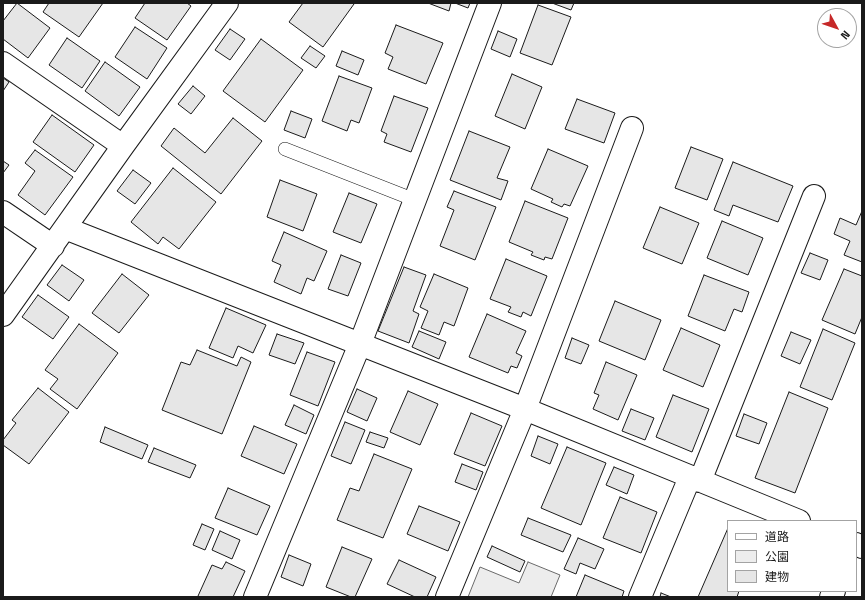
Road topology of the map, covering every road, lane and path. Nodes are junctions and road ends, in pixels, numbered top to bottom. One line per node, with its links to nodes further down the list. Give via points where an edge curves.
1 (490, 3): 8 (street)
2 (224, 4): 5 (street)
3 (3, 63): 5 (street)
4 (632, 128): 14 (street)
5 (123, 146): 10 (street)
6 (285, 149): 8 (lane)
7 (814, 196): 15 (street)
8 (415, 200): 13 (street)
9 (3, 212): 11 (street)
10 (65, 228): 11 (street); 13 (street)
11 (53, 246): 12 (street)
12 (3, 315)
13 (360, 344): 14 (street); 17 (street)
14 (525, 409): 15 (street); 18 (street)
15 (695, 479): 16 (street); 19 (street)
16 (797, 520)
17 (255, 597)
18 (447, 597)
19 (640, 597)

